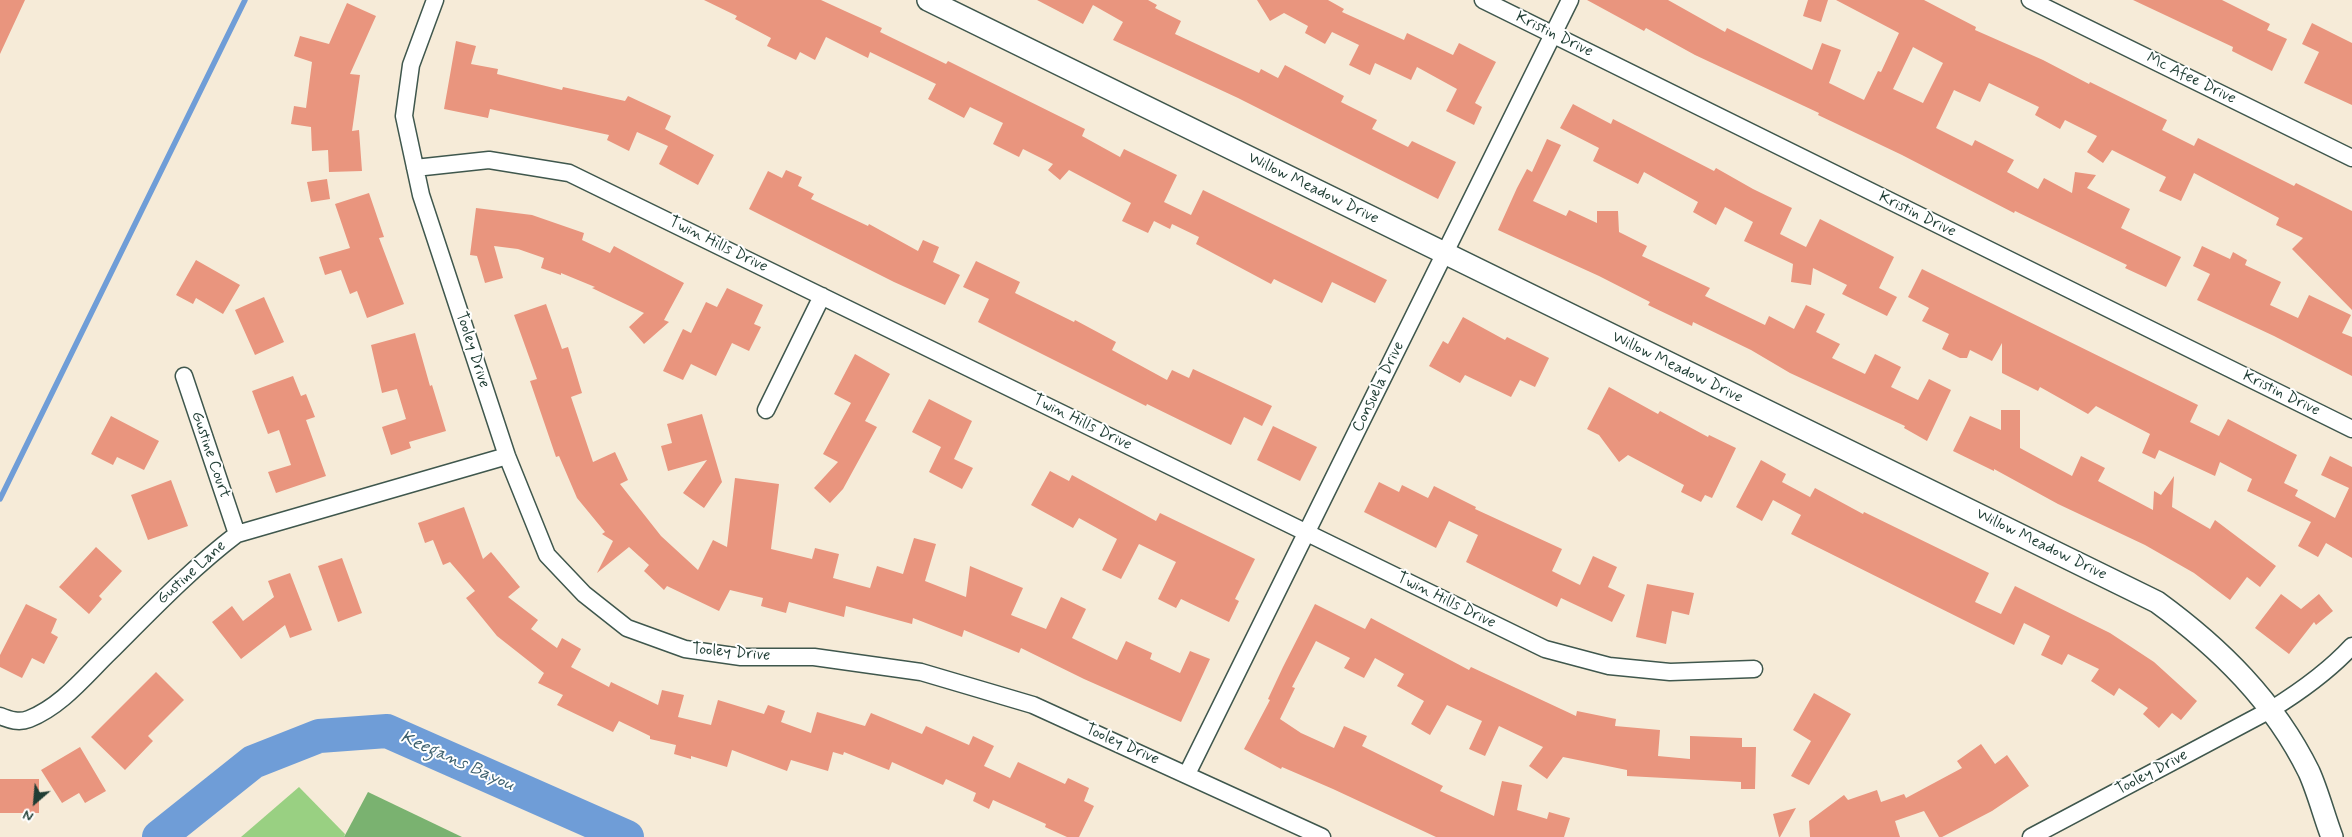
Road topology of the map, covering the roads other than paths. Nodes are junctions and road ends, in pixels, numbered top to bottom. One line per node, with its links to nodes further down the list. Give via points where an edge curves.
1 (435, 0): 8 (street, Tooley Drive, via 411,64 404,116)
2 (928, 0): 9 (street, Willow Meadow Drive)
3 (1483, 0): 6 (street, Kristin Drive)
4 (1570, 0): 6 (street, Consuela Drive)
5 (2030, 0): 7 (street, Mc Afee Drive)
6 (1553, 35): 9 (street, Consuela Drive); 13 (street, Kristin Drive)
7 (2352, 158)
8 (415, 168): 10 (street, Twin Hills Drive, via 489,160 569,172); 14 (street, Tooley Drive)
9 (1444, 254): 15 (street, Consuela Drive); 19 (street, Willow Meadow Drive, via 2157,602 2226,657)
10 (822, 296): 12 (street); 15 (street, Twin Hills Drive)
11 (184, 376): 16 (street, Gustine Court)
12 (766, 410)
13 (2352, 429)
14 (507, 456): 16 (street, Gustine Lane); 21 (street, Tooley Drive, via 547,555 584,594 627,628 685,649 731,656 814,657 921,672 1033,705)
15 (1307, 532): 18 (street, Twin Hills Drive, via 1544,649 1609,666 1670,672); 21 (street, Consuela Drive)
16 (236, 534): 20 (street, Gustine Lane, via 202,561 66,696 27,720 13,722)
17 (2352, 646): 19 (street, Tooley Drive, via 2302,690)
18 (1754, 669)
19 (2272, 709): 23 (street, Tooley Drive); 24 (street, Willow Meadow Drive, via 2309,772)
20 (0, 716)
21 (1187, 774): 22 (street, Tooley Drive)
22 (1322, 837)
23 (2031, 837)
24 (2332, 837)

